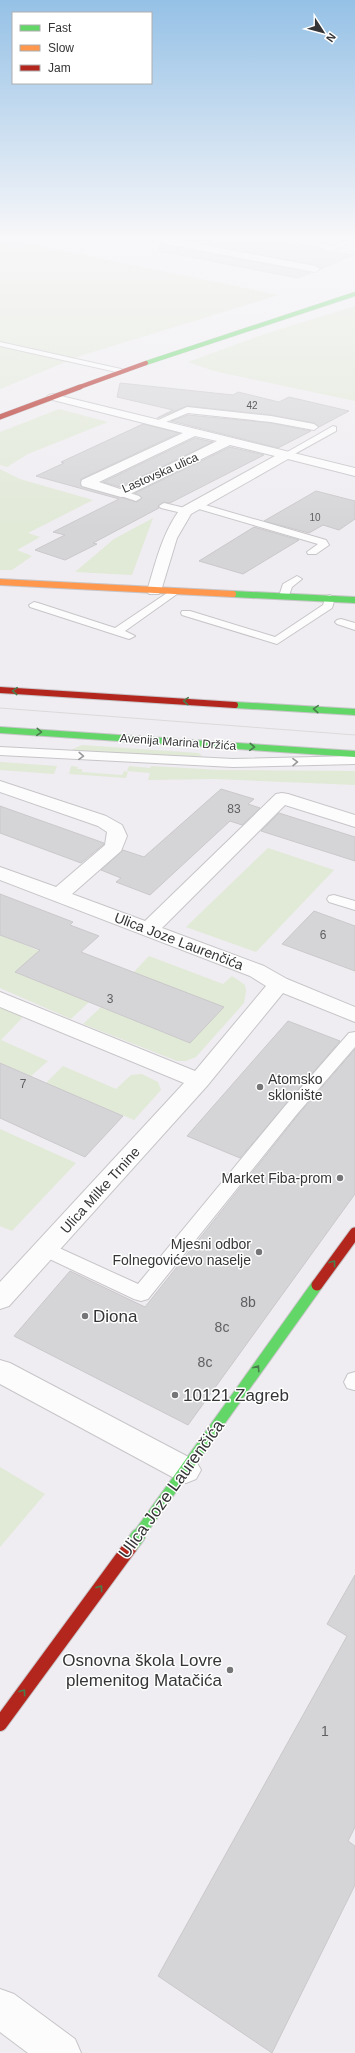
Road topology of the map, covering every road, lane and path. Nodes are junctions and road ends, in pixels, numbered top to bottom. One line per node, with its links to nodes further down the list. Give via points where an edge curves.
1 (228, 336): 3 (street)
2 (0, 344): 3 (lane)
3 (121, 371): 4 (street)
4 (53, 396): 5 (street); 6 (street, Lastovska ulica)
5 (0, 417)
6 (158, 422): 7 (lane, via 188,410 271,419); 9 (street, Lastovska ulica)
7 (314, 427)
8 (333, 429): 11 (lane)
9 (194, 432): 10 (street, Lastovska ulica); 13 (street, Lastovska ulica, via 87,484)
10 (228, 441): 11 (street, Lastovska ulica); 13 (street, Lastovska ulica)
11 (286, 455): 12 (street, Lastovska ulica); 16 (street)
12 (355, 472)
13 (121, 493): 14 (lane)
14 (136, 498)
15 (164, 506): 16 (lane)
16 (190, 508): 17 (lane, via 324,544); 20 (street, via 179,518)
17 (312, 552)
18 (297, 579): 22 (lane, via 287,586)
19 (0, 582): 20 (street)
20 (154, 591): 21 (street)
21 (173, 592): 22 (street); 29 (lane)
22 (284, 596): 23 (street)
23 (330, 598): 24 (street); 31 (lane, via 328,606)
24 (355, 600)
25 (34, 605): 29 (lane)
26 (186, 613): 31 (lane)
27 (341, 622): 28 (lane)
28 (355, 627)
29 (116, 632): 30 (lane)
30 (129, 636)
31 (277, 641): 32 (lane)
32 (290, 646)
33 (0, 690): 34 (street, one-way to 33)
34 (355, 712)
35 (0, 730): 37 (street, Avenija Marina Držića, one-way to 37)
36 (0, 751): 38 (lane, one-way to 38, via 225,763)
37 (355, 754)
38 (355, 760)
39 (0, 786): 42 (street, via 112,825 117,831 118,838 114,847)
40 (355, 821): 45 (street, via 282,798)
41 (0, 873): 42 (street, Ulica Joze Laurenčića)
42 (59, 895): 45 (street, Ulica Joze Laurenčića)
43 (334, 899): 44 (lane)
44 (355, 906)
45 (149, 929): 46 (street, Ulica Joze Laurenčića, via 257,971)
46 (279, 984): 48 (street, Ulica Joze Laurenčića); 50 (street, Ulica Milke Trnine)
47 (0, 999): 50 (street)
48 (355, 1015)
49 (355, 1037): 52 (lane, via 291,1110 142,1294)
50 (199, 1081): 52 (street, Ulica Milke Trnine)
51 (355, 1233): 55 (street, Ulica Joze Laurenčića, one-way to 51, via 272,1345)
52 (46, 1249): 53 (street, Ulica Milke Trnine)
53 (0, 1299)
54 (0, 1371): 55 (street)
55 (186, 1470): 56 (street, Ulica Joze Laurenčića, one-way to 55)
56 (0, 1724)
57 (0, 2008): 58 (street)
58 (61, 2053)

